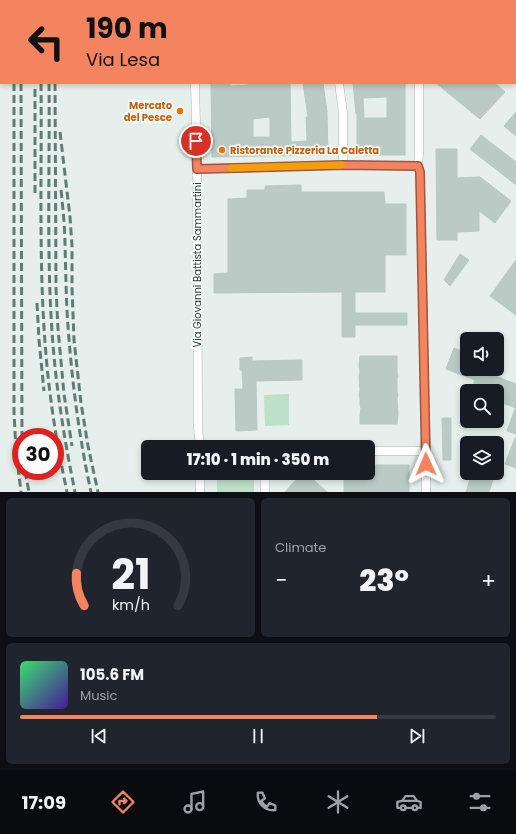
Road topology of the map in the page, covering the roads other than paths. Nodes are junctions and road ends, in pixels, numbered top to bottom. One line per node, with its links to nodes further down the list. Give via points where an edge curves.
1 (195, 84): 6 (street, Via Giovanni Battista Sammartini)
2 (339, 84): 4 (street, via 343,113)
3 (419, 84): 5 (street)
4 (343, 165): 5 (street); 6 (street)
5 (418, 166): 9 (street)
6 (197, 169): 7 (street, Via Giovanni Battista Sammartini)
7 (199, 440)
8 (375, 451): 9 (street)
9 (426, 451): 14 (street)
10 (200, 480): 12 (street)
11 (265, 480): 13 (street)
12 (200, 492)
13 (265, 492)
14 (426, 492)

